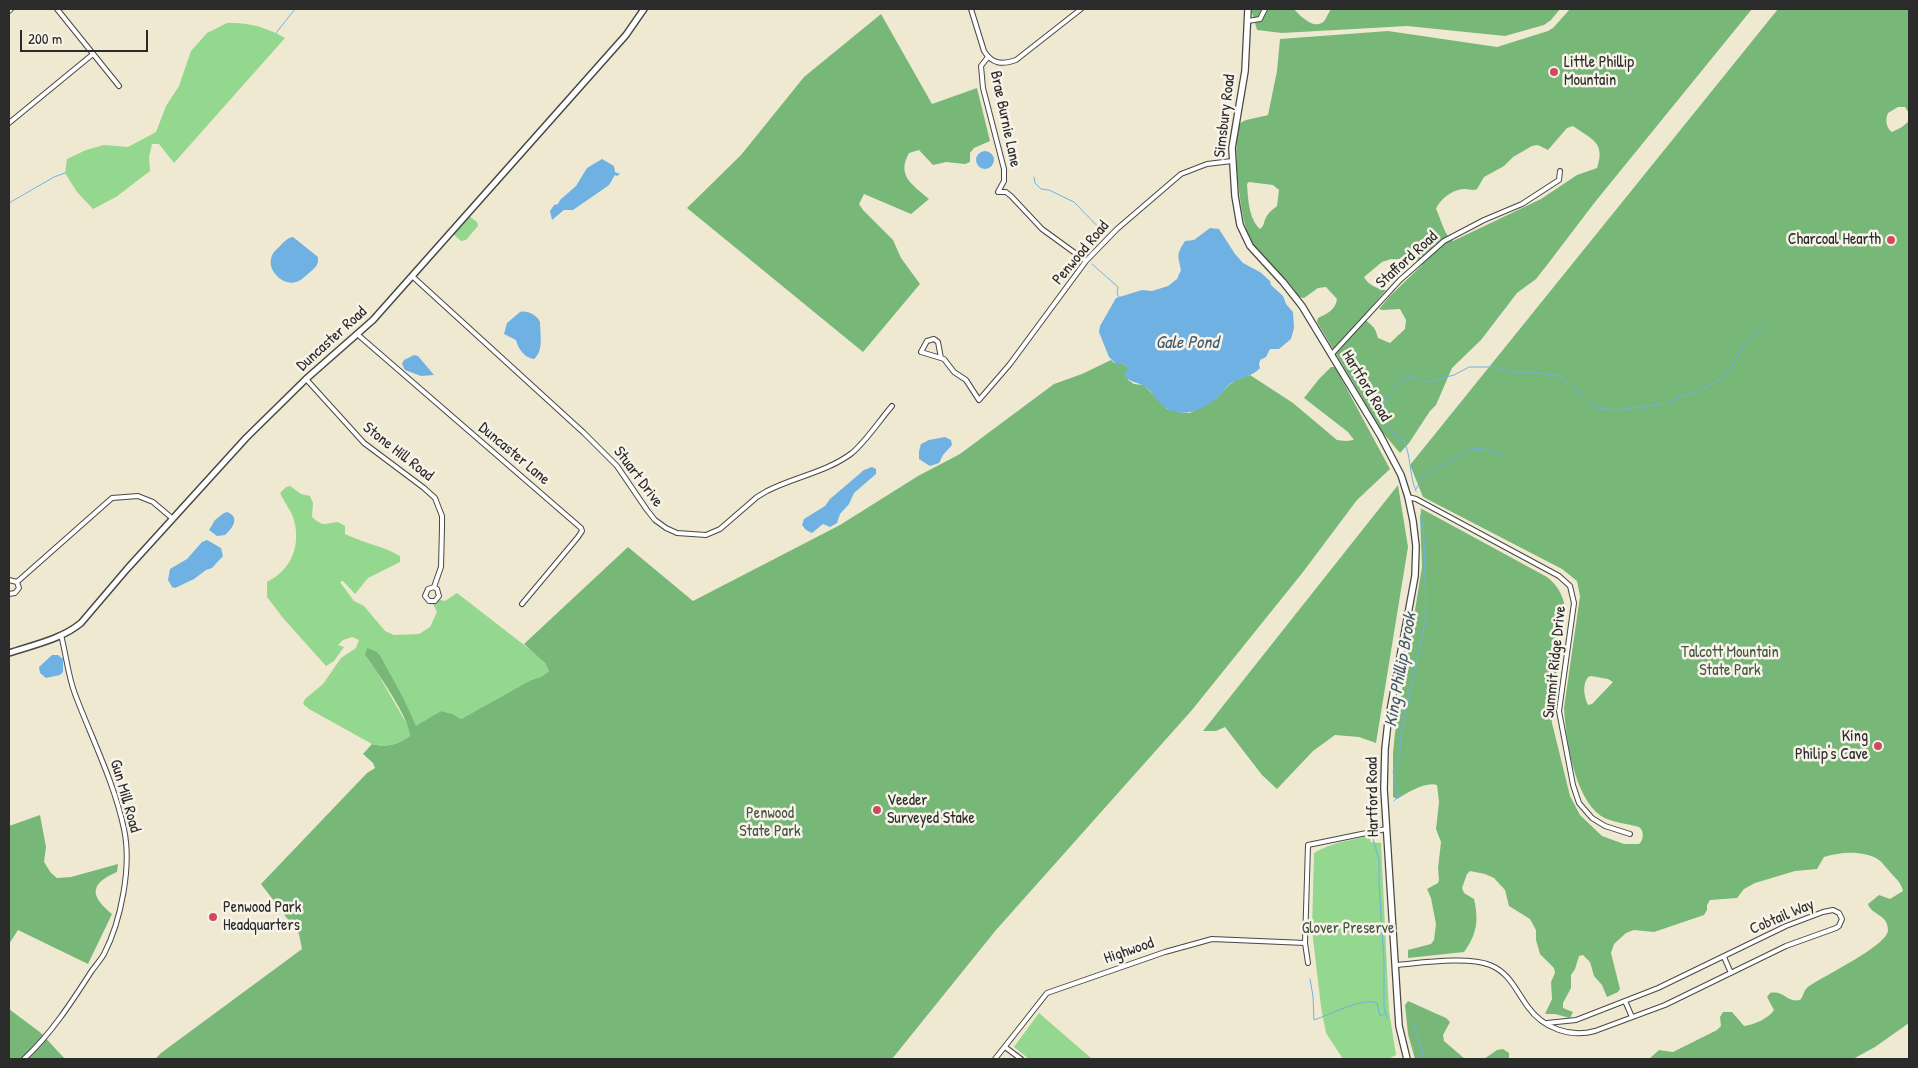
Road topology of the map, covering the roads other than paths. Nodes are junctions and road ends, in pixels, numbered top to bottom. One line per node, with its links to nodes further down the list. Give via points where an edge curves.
1 (57, 9): 8 (street)
2 (644, 9): 15 (street, Duncaster Road, via 626,34)
3 (971, 9): 9 (street)
4 (1082, 9): 9 (street, via 1016,60 1002,64)
5 (1248, 9): 7 (main road, Simsbury Road)
6 (1265, 9): 7 (street, via 1260,19)
7 (1248, 21): 12 (main road, Simsbury Road)
8 (93, 54): 10 (street); 11 (street)
9 (988, 57): 14 (street, Brae Burnie Lane, via 981,66 983,88 1004,169 1004,181 998,192 1006,192 1042,229)
10 (119, 86)
11 (9, 123)
12 (1232, 161): 14 (street, Penwood Road, via 1207,164 1181,174 1116,229); 16 (main road, Simsbury Road, via 1237,214 1244,236 1292,292)
13 (1560, 171): 18 (street, Stafford Road, via 1559,180 1531,199 1444,241 1400,280)
14 (1086, 261): 19 (street, Penwood Road, via 1010,364 979,400 966,380)
15 (412, 276): 17 (street, Duncaster Road); 21 (street, Stuart Drive, via 584,433 617,466 655,520 677,533 706,535 720,529 767,491 838,462 862,443)
16 (1311, 322): 18 (main road, Hartford Road)
17 (357, 334): 20 (street, Duncaster Road); 28 (street, Duncaster Lane, via 581,528 578,537)
18 (1331, 355): 22 (main road, Hartford Road, via 1391,455)
19 (941, 358): 19 (street, via 922,352 928,341 934,339 938,342)
20 (306, 379): 23 (street, Duncaster Road, via 246,438); 26 (street, Stone Hill Road, via 364,443 434,498 442,516 441,567)
21 (892, 406)
22 (1408, 497): 31 (main road, Hartford Road, via 1415,534 1415,576 1388,722 1384,789); 32 (street, Summit Ridge Drive, via 1530,560 1570,586 1574,603 1559,711 1573,785 1580,803 1592,818)
23 (173, 519): 25 (street, via 153,502 138,496 112,498); 29 (street, Duncaster Road, via 82,623)
24 (9, 580): 25 (street)
25 (17, 582): 27 (street, via 18,590)
26 (434, 587)
27 (9, 594)
28 (522, 604)
29 (62, 635): 30 (street, Duncaster Road); 42 (street, Gun Mill Road, via 75,693 125,830 126,870 120,909 105,952 53,1027)
30 (9, 652)
31 (1386, 829): 33 (street, via 1308,845); 36 (main road, Hartford Road)
32 (1630, 834)
33 (1305, 943): 35 (street); 41 (street, Highwood, via 1212,939 1145,958 1047,993)
34 (1724, 957): 37 (street); 37 (street, Cobtail Way, via 1786,926 1830,910 1841,915 1841,922 1836,928 1787,946); 38 (street, Cobtail Way)
35 (1308, 963)
36 (1395, 965): 40 (street, Cobtail Way, via 1469,961 1490,965 1510,979 1528,1008); 45 (main road, Hartford Road, via 1399,1026)
37 (1731, 973): 39 (street, Cobtail Way)
38 (1625, 1001): 39 (street); 40 (street, Cobtail Way, via 1576,1020)
39 (1632, 1017): 40 (street, Cobtail Way, via 1581,1034 1562,1032)
40 (1547, 1023)
41 (1005, 1047): 43 (street, Highwood); 44 (street)
42 (24, 1059)
43 (995, 1059)
44 (1021, 1059)
45 (1407, 1059)

